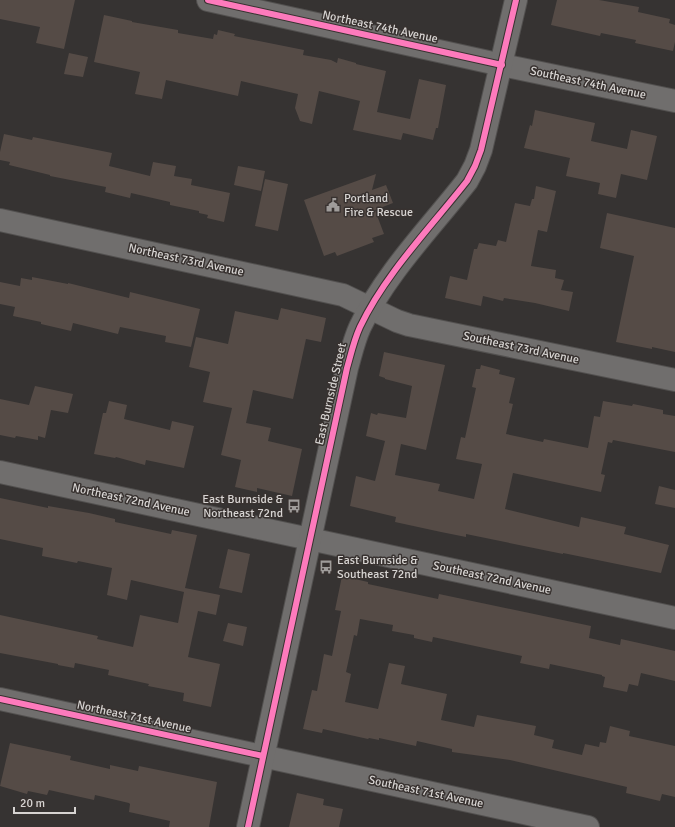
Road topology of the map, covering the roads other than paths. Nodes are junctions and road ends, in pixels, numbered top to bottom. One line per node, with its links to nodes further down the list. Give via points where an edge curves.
1 (208, 0): 3 (street, Northeast 74th Avenue)
2 (516, 0): 3 (street, East Burnside Street)
3 (502, 65): 4 (street, Southeast 74th Avenue); 6 (street, East Burnside Street, via 481,150 467,181 396,270)
4 (675, 101)
5 (0, 220): 6 (street, Northeast 73rd Avenue, via 343,295)
6 (371, 307): 7 (street, Southeast 73rd Avenue, via 410,325); 9 (street, East Burnside Street, via 352,347)
7 (675, 380)
8 (0, 472): 9 (street, Northeast 72nd Avenue)
9 (310, 539): 10 (street, Southeast 72nd Avenue); 12 (street, East Burnside Street)
10 (675, 618)
11 (0, 699): 12 (street, Northeast 71st Avenue)
12 (263, 756): 13 (street, East Burnside Street); 14 (street, Southeast 71st Avenue)
13 (248, 827)
14 (588, 827)

